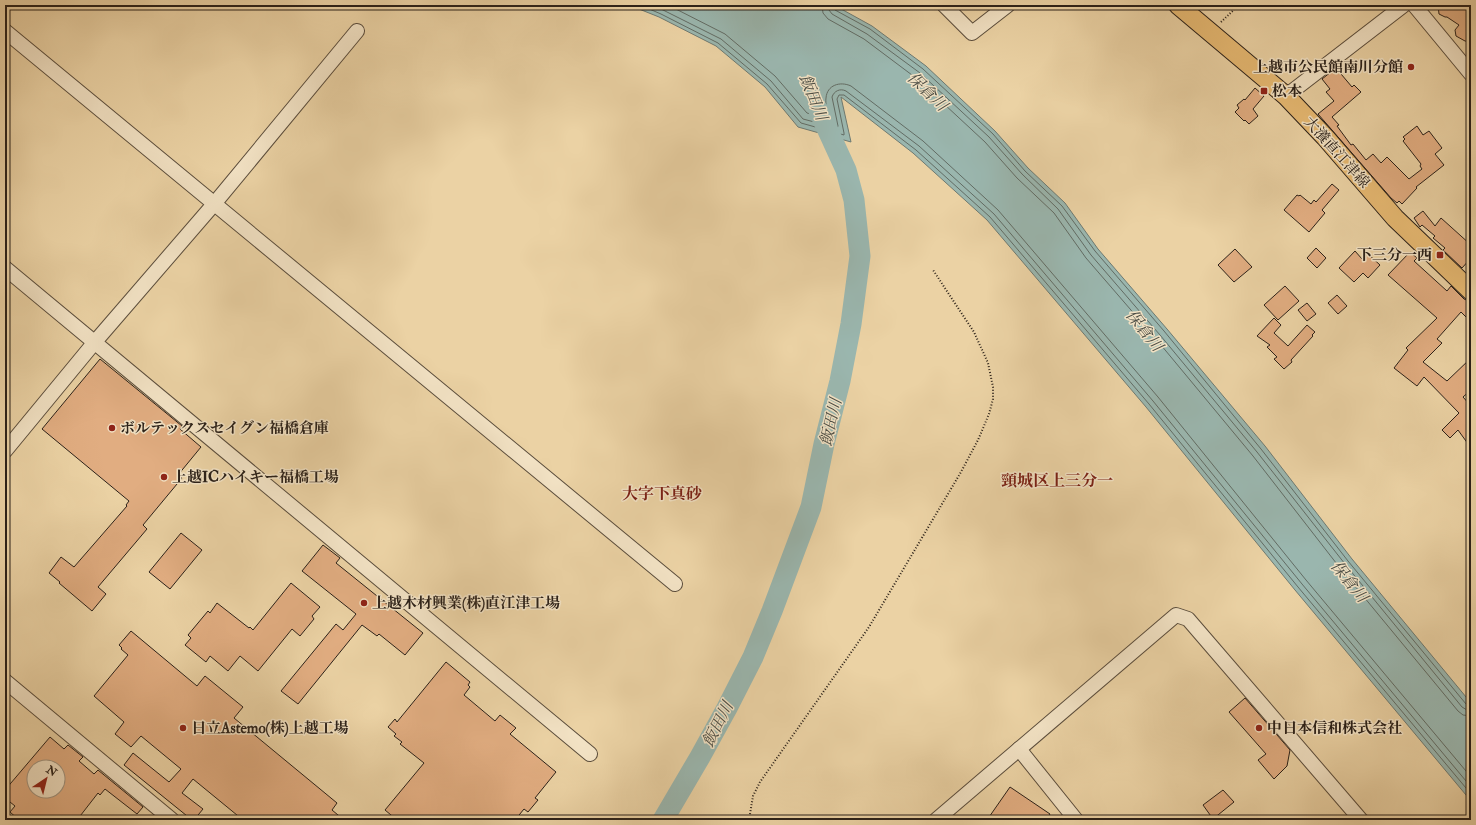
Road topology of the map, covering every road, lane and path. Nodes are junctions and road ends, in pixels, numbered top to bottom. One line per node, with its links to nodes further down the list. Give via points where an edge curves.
1 (944, 5): 2 (street, via 972,33)
2 (1008, 5)
3 (1178, 5): 9 (main road, 大瀁直江津線)
4 (1239, 5): 9 (path)
5 (1404, 5): 11 (street)
6 (1414, 5): 10 (street)
7 (5, 30): 12 (street)
8 (358, 31): 12 (street)
9 (1211, 33): 11 (main road, 大瀁直江津線)
10 (1471, 74)
11 (1286, 96): 15 (main road, 大瀁直江津線, via 1395,218)
12 (214, 204): 16 (street); 18 (street)
13 (5, 268): 16 (street)
14 (933, 270): 23 (path, via 974,332 988,363 993,399 988,414 961,472 869,627 760,782 753,796)
15 (1471, 291)
16 (94, 343): 17 (street); 21 (street)
17 (5, 451)
18 (675, 584)
19 (5, 682): 22 (street)
20 (1019, 749): 24 (street); 25 (street); 26 (street, via 1176,615 1188,619)
21 (590, 754)
22 (172, 820)
23 (749, 820)
24 (936, 820)
25 (1076, 820)
26 (1361, 820)

